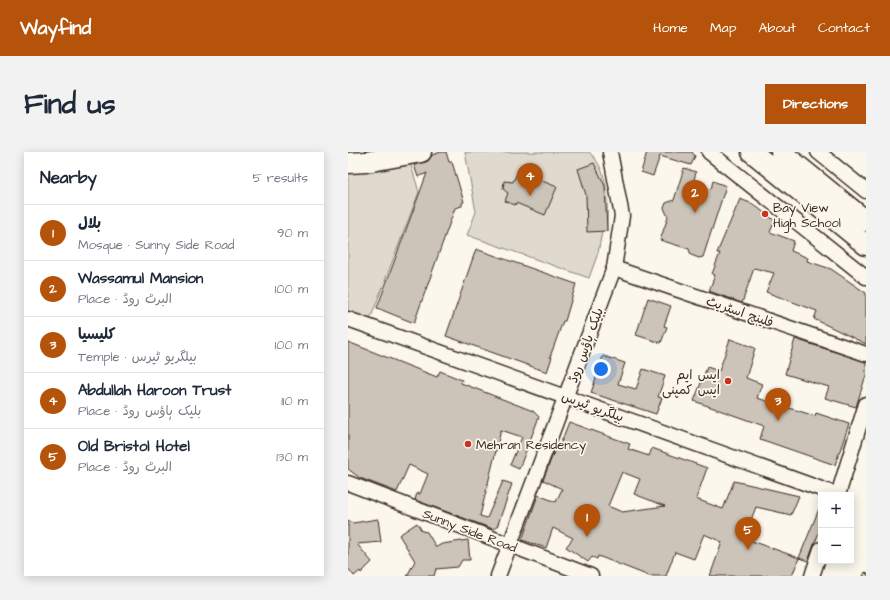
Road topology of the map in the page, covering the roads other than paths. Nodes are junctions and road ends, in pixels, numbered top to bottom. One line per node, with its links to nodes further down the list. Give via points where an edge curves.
1 (350, 152): 8 (main road)
2 (421, 152): 9 (main road)
3 (610, 152): 13 (street, بلیک ہاؤس روڈ, via 622,216)
4 (709, 152): 14 (street)
5 (752, 152): 12 (main road)
6 (781, 152): 11 (main road)
7 (818, 152): 10 (street)
8 (348, 156)
9 (348, 163)
10 (866, 191)
11 (866, 221)
12 (866, 245)
13 (614, 268): 16 (street, فلینچ اسٹریٹ); 17 (street, بلیک ہاؤس روڈ)
14 (866, 277)
15 (348, 319): 17 (street, بیلگریو ٹیرس)
16 (866, 354)
17 (566, 396): 20 (street, بیلگریو ٹیرس); 22 (street, بلیک ہاؤس روڈ)
18 (866, 404): 21 (street)
19 (348, 483): 22 (street, Sunny Side Road)
20 (830, 492)
21 (839, 492)
22 (510, 545): 24 (street, بلیک ہاؤس روڈ); 25 (street, Sunny Side Road)
23 (818, 559): 26 (street)
24 (498, 576)
25 (591, 576)
26 (812, 576)

